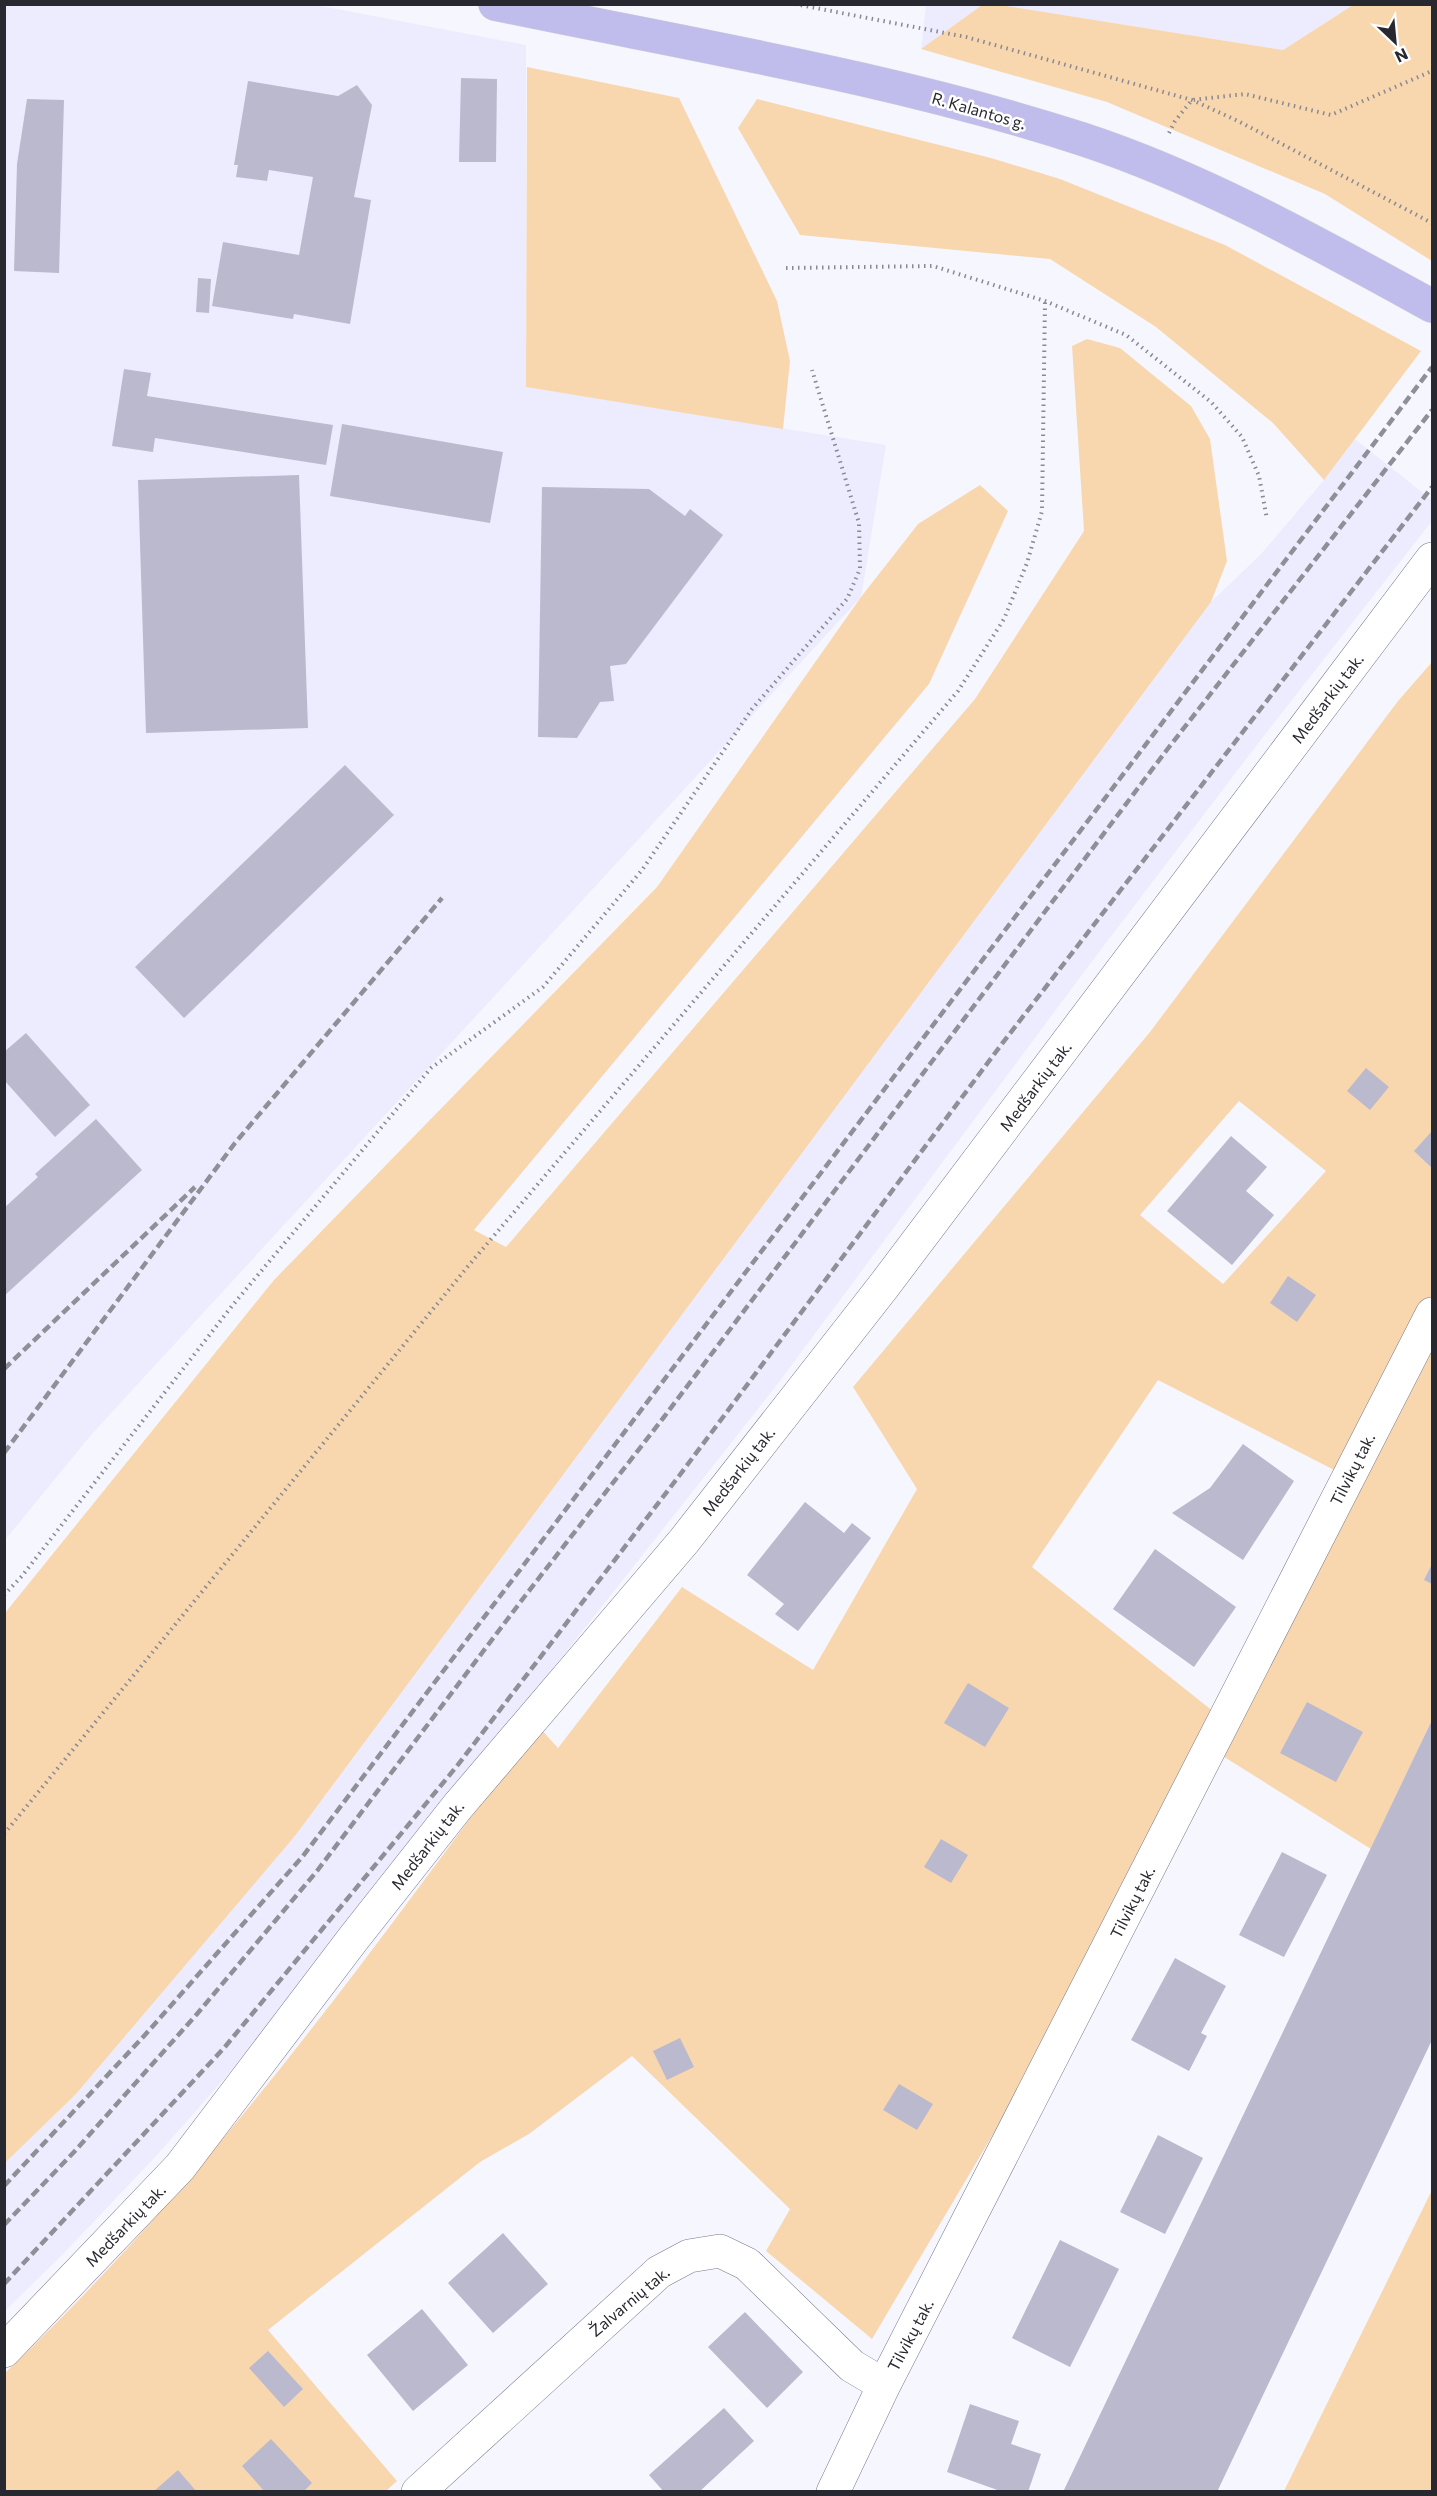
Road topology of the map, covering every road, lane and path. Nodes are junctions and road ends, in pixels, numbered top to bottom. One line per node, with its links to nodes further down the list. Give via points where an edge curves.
1 (495, 4): 5 (main road, R. Kalantos g., via 917,92 1083,139)
2 (795, 4): 4 (path, via 966,37)
3 (1432, 71): 4 (path, via 1331,115 1245,94)
4 (1192, 100): 5 (path, via 1175,121); 6 (path)
5 (1154, 167): 9 (main road, R. Kalantos g., via 1253,210)
6 (1432, 224)
7 (786, 268): 8 (path, via 933,266)
8 (1045, 301): 11 (path, via 1126,335 1211,402 1242,437 1259,476); 15 (path, via 1042,511 1027,563 1004,619 958,691 469,1265)
9 (1432, 306)
10 (812, 370): 14 (path, via 859,523 860,569 847,599 752,709 642,870 543,987 431,1068 232,1306)
11 (1266, 519)
12 (1432, 559): 16 (street, Medšarkių tak., via 883,1287 684,1541 458,1806 180,2168)
13 (1432, 1314): 17 (street, Tilvikų tak.)
14 (4, 1595)
15 (4, 1834)
16 (4, 2351)
17 (884, 2385): 18 (street, Žalvarnių tak., via 852,2366 747,2264 720,2252 688,2256 659,2272); 19 (street, Tilvikų tak.)
18 (418, 2492)
19 (833, 2492)

